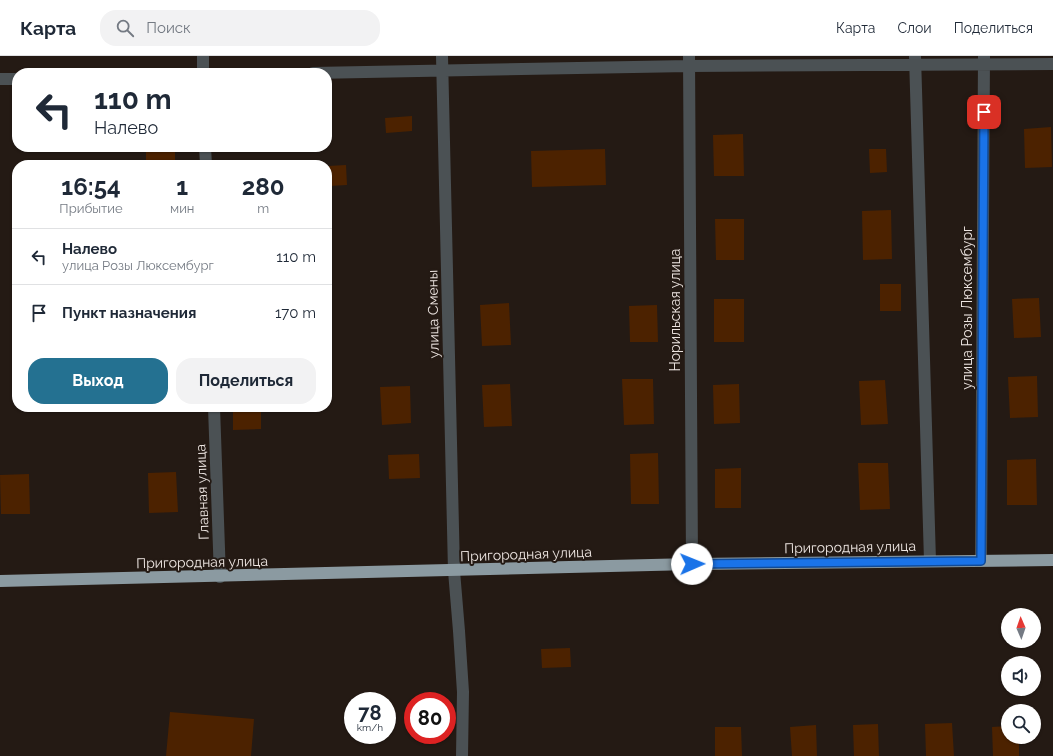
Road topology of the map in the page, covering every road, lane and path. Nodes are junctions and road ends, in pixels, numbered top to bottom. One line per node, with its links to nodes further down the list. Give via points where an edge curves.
1 (203, 56): 7 (street)
2 (442, 56): 8 (street, улица Смены)
3 (689, 61): 4 (street); 8 (street); 16 (street, Норильская улица)
4 (915, 61): 5 (street); 14 (street)
5 (984, 61): 6 (street); 15 (street, улица Розы Люксембург)
6 (1053, 64)
7 (203, 68)
8 (442, 71): 9 (street); 17 (street, улица Смены)
9 (332, 73)
10 (0, 79): 11 (street)
11 (12, 79)
12 (214, 412): 18 (street, Главная улица)
13 (1053, 560): 15 (highway, Пригородная улица)
14 (930, 561): 15 (highway, Пригородная улица); 16 (highway, Пригородная улица)
15 (981, 561)
16 (692, 564): 17 (highway, Пригородная улица)
17 (454, 571): 18 (highway, Пригородная улица); 20 (street, улица Смены, via 463,692)
18 (220, 576): 19 (highway, Пригородная улица)
19 (0, 581)
20 (462, 756)

